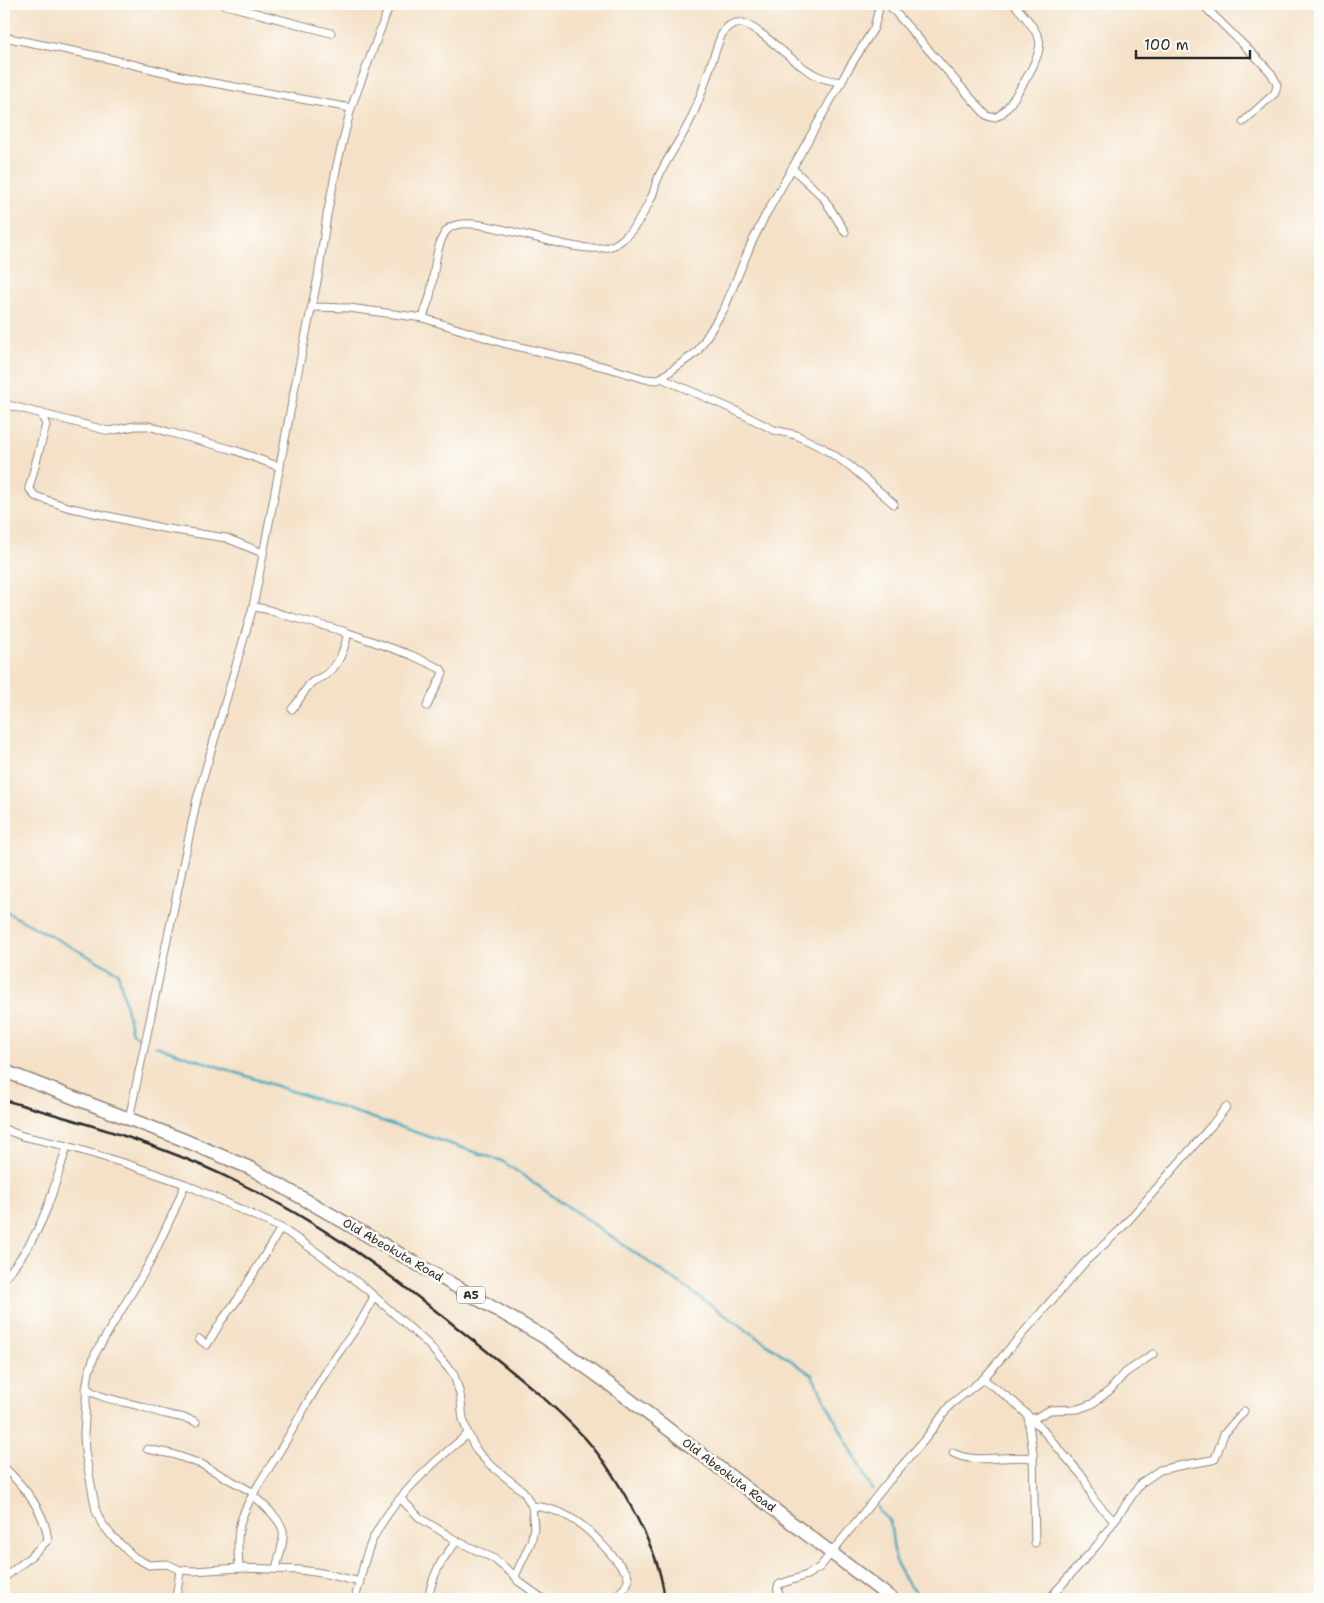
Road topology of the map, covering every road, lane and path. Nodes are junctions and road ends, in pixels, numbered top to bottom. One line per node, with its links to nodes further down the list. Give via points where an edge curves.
1 (222, 4): 7 (street)
2 (390, 4): 10 (street)
3 (880, 4): 9 (street, via 874,28)
4 (888, 4): 5 (street, via 991,118 1010,104 1039,54 1039,40 1034,28)
5 (1014, 4)
6 (1202, 4): 11 (street, via 1259,60 1276,82 1275,93)
7 (330, 33)
8 (4, 37): 10 (street, via 202,81)
9 (842, 82): 12 (street); 15 (street, via 819,78 750,26 734,23 720,36 694,112 657,179 650,202 623,239 612,247 598,249 495,227 454,225 443,236)
10 (351, 108): 14 (street, via 327,215)
11 (1243, 122)
12 (792, 168): 13 (street, via 823,197); 16 (street, via 751,244 724,310 697,352)
13 (844, 232)
14 (312, 307): 15 (street, via 349,308); 19 (street)
15 (422, 318): 16 (street, via 645,380)
16 (661, 378): 20 (street, via 774,430 796,434 823,448 850,466)
17 (4, 404): 18 (street)
18 (41, 413): 19 (street, via 109,431 149,426); 21 (street, via 46,425 29,488 34,496 110,517 226,538)
19 (280, 467): 21 (street)
20 (894, 504)
21 (263, 553): 22 (street)
22 (253, 607): 23 (street); 28 (street, via 197,799)
23 (343, 631): 24 (street, via 442,668 443,673); 25 (street, via 347,636 342,654 326,674 309,685)
24 (427, 706)
25 (292, 709)
26 (4, 1071): 28 (highway, Old Abeokuta Road / A5)
27 (1226, 1107): 37 (street, via 1120,1230 1086,1261)
28 (128, 1119): 53 (highway, Old Abeokuta Road / A5, via 250,1168 544,1337)
29 (4, 1128): 30 (street, via 22,1136)
30 (67, 1146): 31 (street); 33 (street, via 37,1228 26,1250)
31 (185, 1184): 32 (street); 38 (street, via 149,1264 95,1354)
32 (281, 1228): 34 (street); 35 (street, via 207,1345)
33 (4, 1279)
34 (374, 1296): 42 (street, via 428,1344 454,1375); 47 (street, via 361,1323 303,1409)
35 (199, 1339)
36 (1153, 1354): 40 (street, via 1125,1373 1092,1404 1078,1409 1050,1410)
37 (982, 1379): 40 (street); 53 (street, via 950,1405)
38 (86, 1388): 41 (street, via 105,1397); 56 (street, via 85,1452 101,1522 134,1557 149,1565 166,1564)
39 (1244, 1411): 50 (street, via 1224,1434 1215,1459 1160,1470 1141,1483)
40 (1030, 1418): 45 (street); 50 (street, via 1084,1478 1094,1500)
41 (196, 1422)
42 (468, 1434): 48 (street, via 439,1458); 49 (street, via 477,1451 523,1490)
43 (147, 1449): 47 (street, via 201,1464)
44 (953, 1453): 45 (street, via 963,1458)
45 (1033, 1458): 52 (street)
46 (4, 1468): 58 (street, via 32,1497 48,1540)
47 (253, 1494): 54 (street, via 238,1531); 55 (street, via 284,1531)
48 (401, 1499): 51 (street, via 420,1518); 59 (street, via 375,1534)
49 (532, 1506): 57 (street, via 534,1528 531,1542); 64 (street, via 554,1509 571,1517 586,1528 626,1572 630,1581)
50 (1114, 1521): 67 (street)
51 (457, 1541): 57 (street, via 493,1558); 60 (street, via 436,1570)
52 (1035, 1543)
53 (832, 1553): 65 (street, via 814,1572 780,1584 777,1589); 66 (highway, Old Abeokuta Road / A5)
54 (239, 1568): 55 (street); 56 (street)
55 (276, 1569): 59 (street, via 322,1572)
56 (180, 1570): 61 (street)
57 (515, 1576): 63 (street)
58 (4, 1578)
59 (360, 1582): 62 (street)
60 (430, 1590)
61 (176, 1599)
62 (355, 1599)
63 (542, 1599)
64 (608, 1599)
65 (781, 1599)
66 (892, 1599)
67 (1049, 1599)

